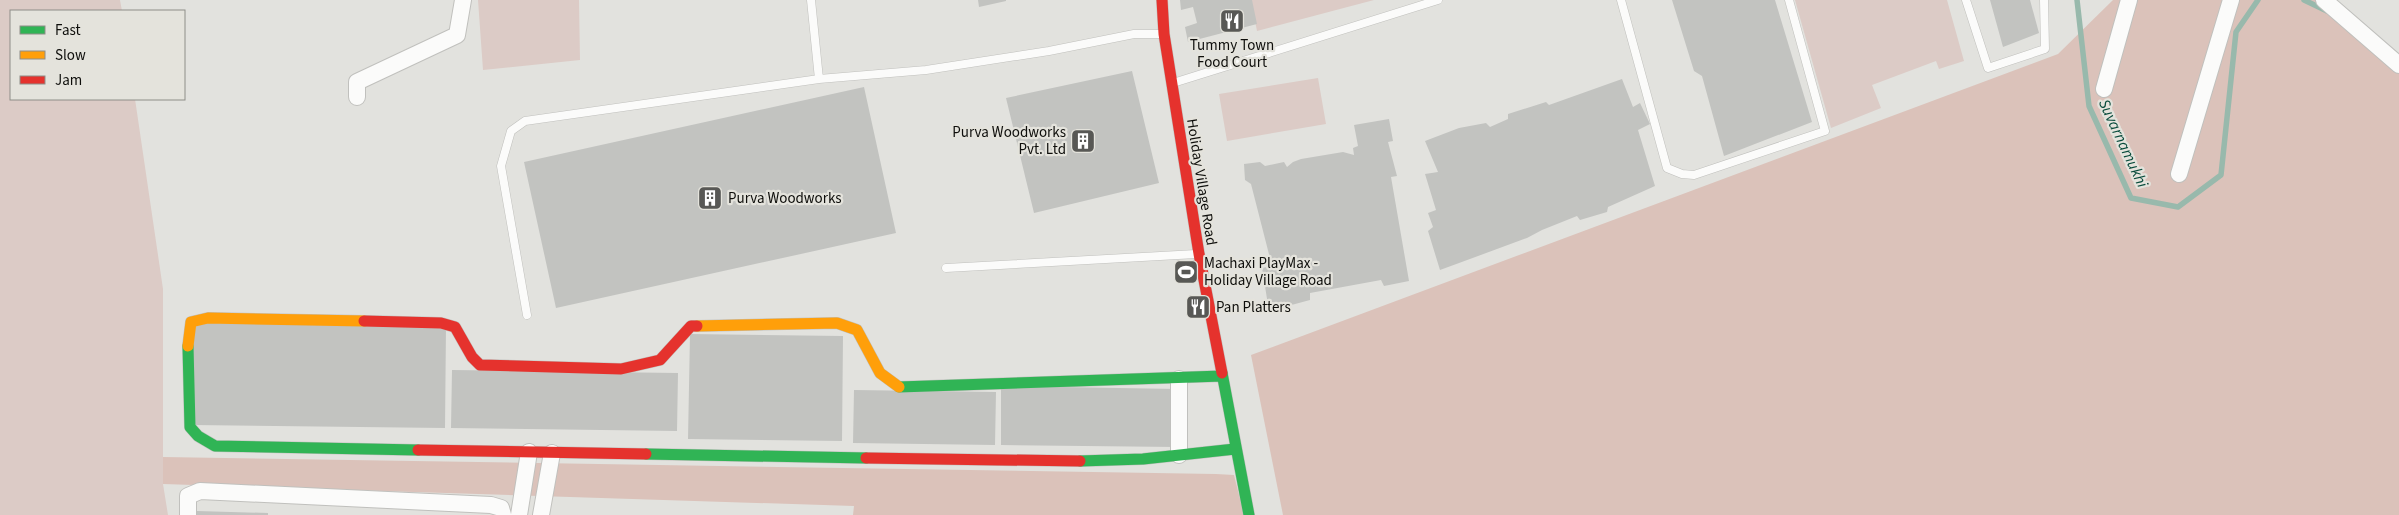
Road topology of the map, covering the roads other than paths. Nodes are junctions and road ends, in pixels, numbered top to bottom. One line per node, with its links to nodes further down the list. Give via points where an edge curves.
1 (463, 0): 17 (street, via 457,35 358,82)
2 (811, 0): 14 (lane)
3 (1162, 0): 12 (street, Holiday Village Road)
4 (1438, 0): 15 (lane)
5 (1621, 0): 6 (lane, via 1668,168 1694,175 1825,131)
6 (1789, 0)
7 (1966, 0): 8 (lane, via 1988,68 2045,49)
8 (2044, 0)
9 (2129, 0): 16 (street)
10 (2231, 0): 18 (street)
11 (2324, 0): 13 (street)
12 (1164, 34): 14 (lane, via 1134,34 926,70); 15 (street, Holiday Village Road)
13 (2399, 65)
14 (819, 79): 21 (lane, via 525,121 511,131 501,166)
15 (1171, 84): 19 (street, Holiday Village Road)
16 (2104, 89)
17 (357, 97)
18 (2179, 174)
19 (1199, 254): 20 (lane); 22 (street, Holiday Village Road)
20 (946, 268)
21 (527, 315)
22 (1222, 376): 23 (street); 24 (street, Holiday Village Road)
23 (1179, 379): 25 (street, via 897,387 880,374 857,330 837,324 691,326 660,360 621,369 480,365 470,358 465,340 455,327 441,323 208,318 191,322 188,335 190,428 215,446); 27 (street)
24 (1235, 449): 27 (street); 32 (street, Holiday Village Road)
25 (529, 452): 26 (street); 30 (street)
26 (552, 453): 27 (street, via 656,452 1062,461); 31 (street)
27 (1179, 455)
28 (188, 515): 29 (street, via 188,496 200,491 491,505 501,508)
29 (503, 515)
30 (519, 515)
31 (541, 515)
32 (1248, 515)

